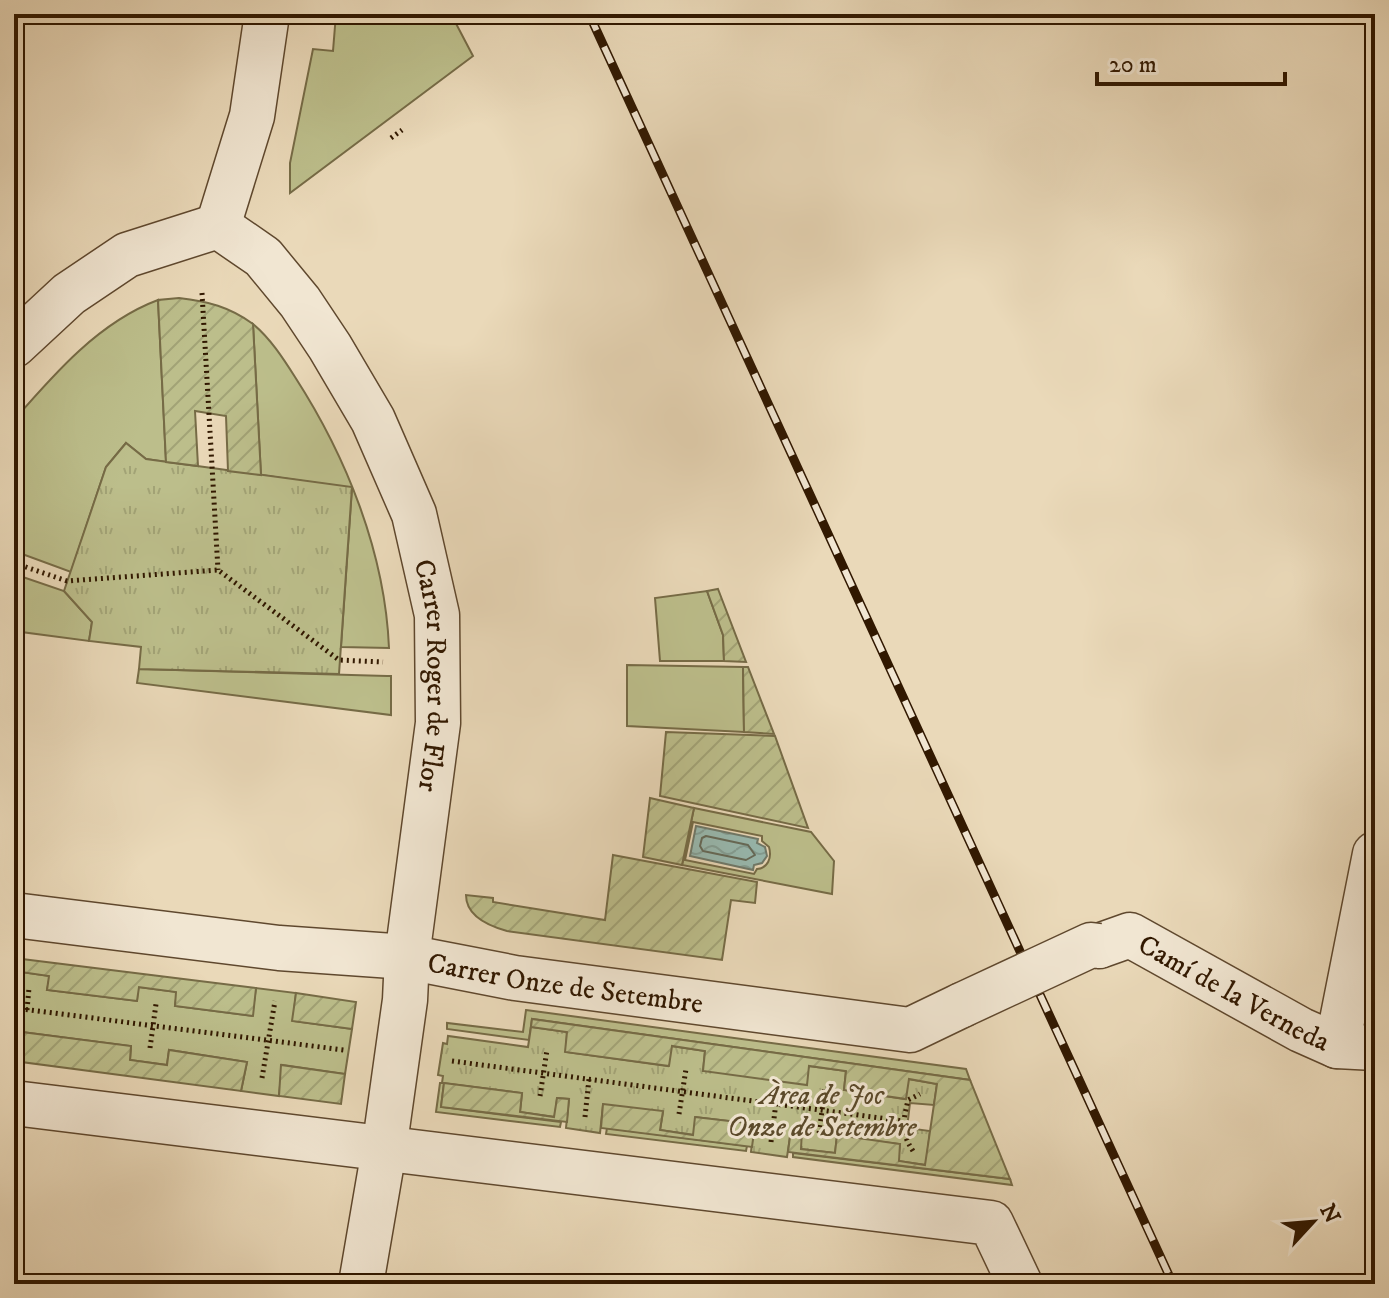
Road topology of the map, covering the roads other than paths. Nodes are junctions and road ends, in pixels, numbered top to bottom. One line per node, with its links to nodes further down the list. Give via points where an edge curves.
1 (267, 14): 2 (street, via 252,116)
2 (218, 226): 3 (street, via 127,255 69,294); 7 (street, Carrer Roger de Flor, via 263,257 300,302 373,420 414,514 437,615 438,723)
3 (14, 345)
4 (1375, 854): 8 (street)
5 (14, 915): 7 (street, Carrer Onze de Setembre, via 279,948)
6 (1099, 946): 7 (street, Carrer Onze de Setembre, bridge, via 910,1030 515,978); 8 (street, Camí de la Verneda, via 1130,935 1301,1030)
7 (407, 957): 10 (street, Carrer Roger de Flor)
8 (1356, 1047)
9 (14, 1103): 10 (street)
10 (384, 1150): 11 (street, Carrer Roger de Flor); 12 (street, via 991,1223)
11 (361, 1284)
12 (1020, 1284)

